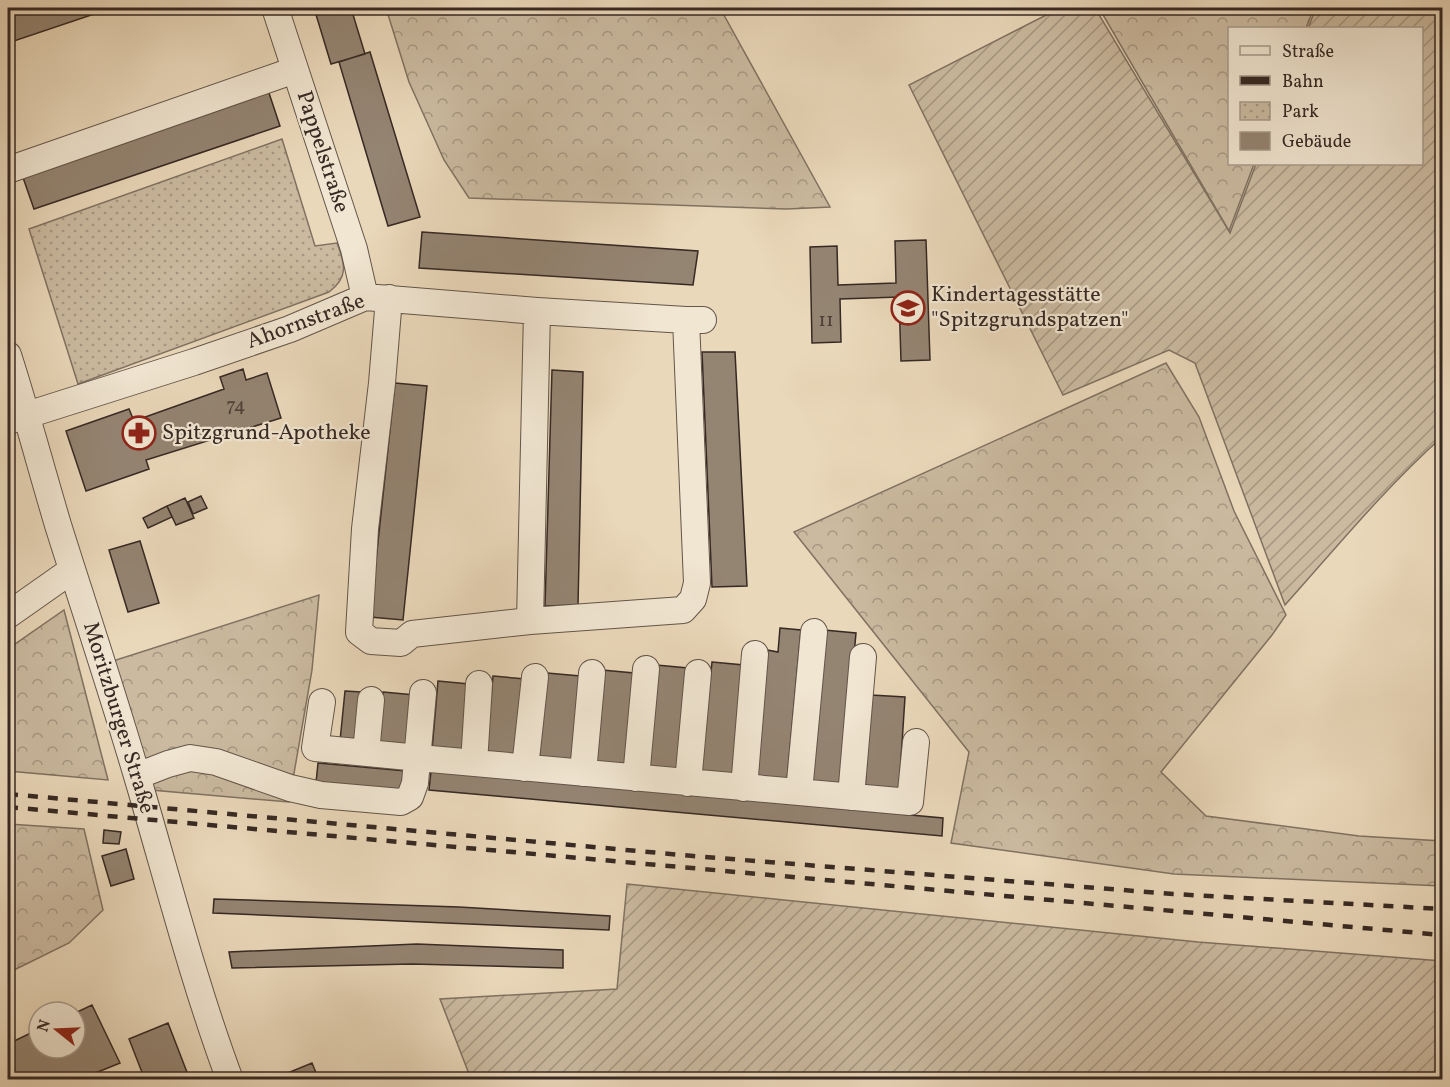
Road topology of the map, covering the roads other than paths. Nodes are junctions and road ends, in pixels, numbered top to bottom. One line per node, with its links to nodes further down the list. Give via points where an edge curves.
1 (275, 8): 2 (street, Pappelstraße)
2 (295, 70): 3 (street); 4 (street, Pappelstraße, via 354,249)
3 (8, 170)
4 (377, 297): 5 (street, Ahornstraße); 7 (street, Ahornstraße, via 213,355); 10 (street, Pappelstraße, via 382,383 365,529 359,632 371,641 401,643 412,634)
5 (537, 311): 10 (street); 10 (street, Ahornstraße, via 695,320 697,583 693,599 683,610)
6 (8, 355): 7 (street, Moritzburger Straße)
7 (17, 417): 8 (street, Moritzburger Straße)
8 (72, 570): 9 (street); 28 (street, Moritzburger Straße)
9 (8, 615)
10 (530, 621)
11 (814, 632): 32 (street)
12 (755, 654): 31 (street)
13 (863, 657): 33 (street)
14 (646, 669): 29 (street)
15 (592, 673): 27 (street)
16 (698, 673): 30 (street)
17 (535, 677): 26 (street)
18 (478, 684): 25 (street)
19 (423, 693): 24 (street)
20 (371, 700): 23 (street)
21 (322, 702): 23 (street, via 315,748)
22 (916, 742): 33 (street, via 910,802)
23 (366, 753): 24 (street)
24 (418, 758): 25 (street); 28 (street, via 410,797 401,802 321,795 216,762 190,758)
25 (474, 763): 26 (street)
26 (525, 768): 27 (street)
27 (583, 773): 29 (street)
28 (137, 776): 34 (street, Moritzburger Straße, via 191,963)
29 (636, 778): 30 (street)
30 (688, 783): 31 (street)
31 (744, 788): 32 (street)
32 (799, 792): 33 (street)
33 (851, 797)
34 (230, 1080)

